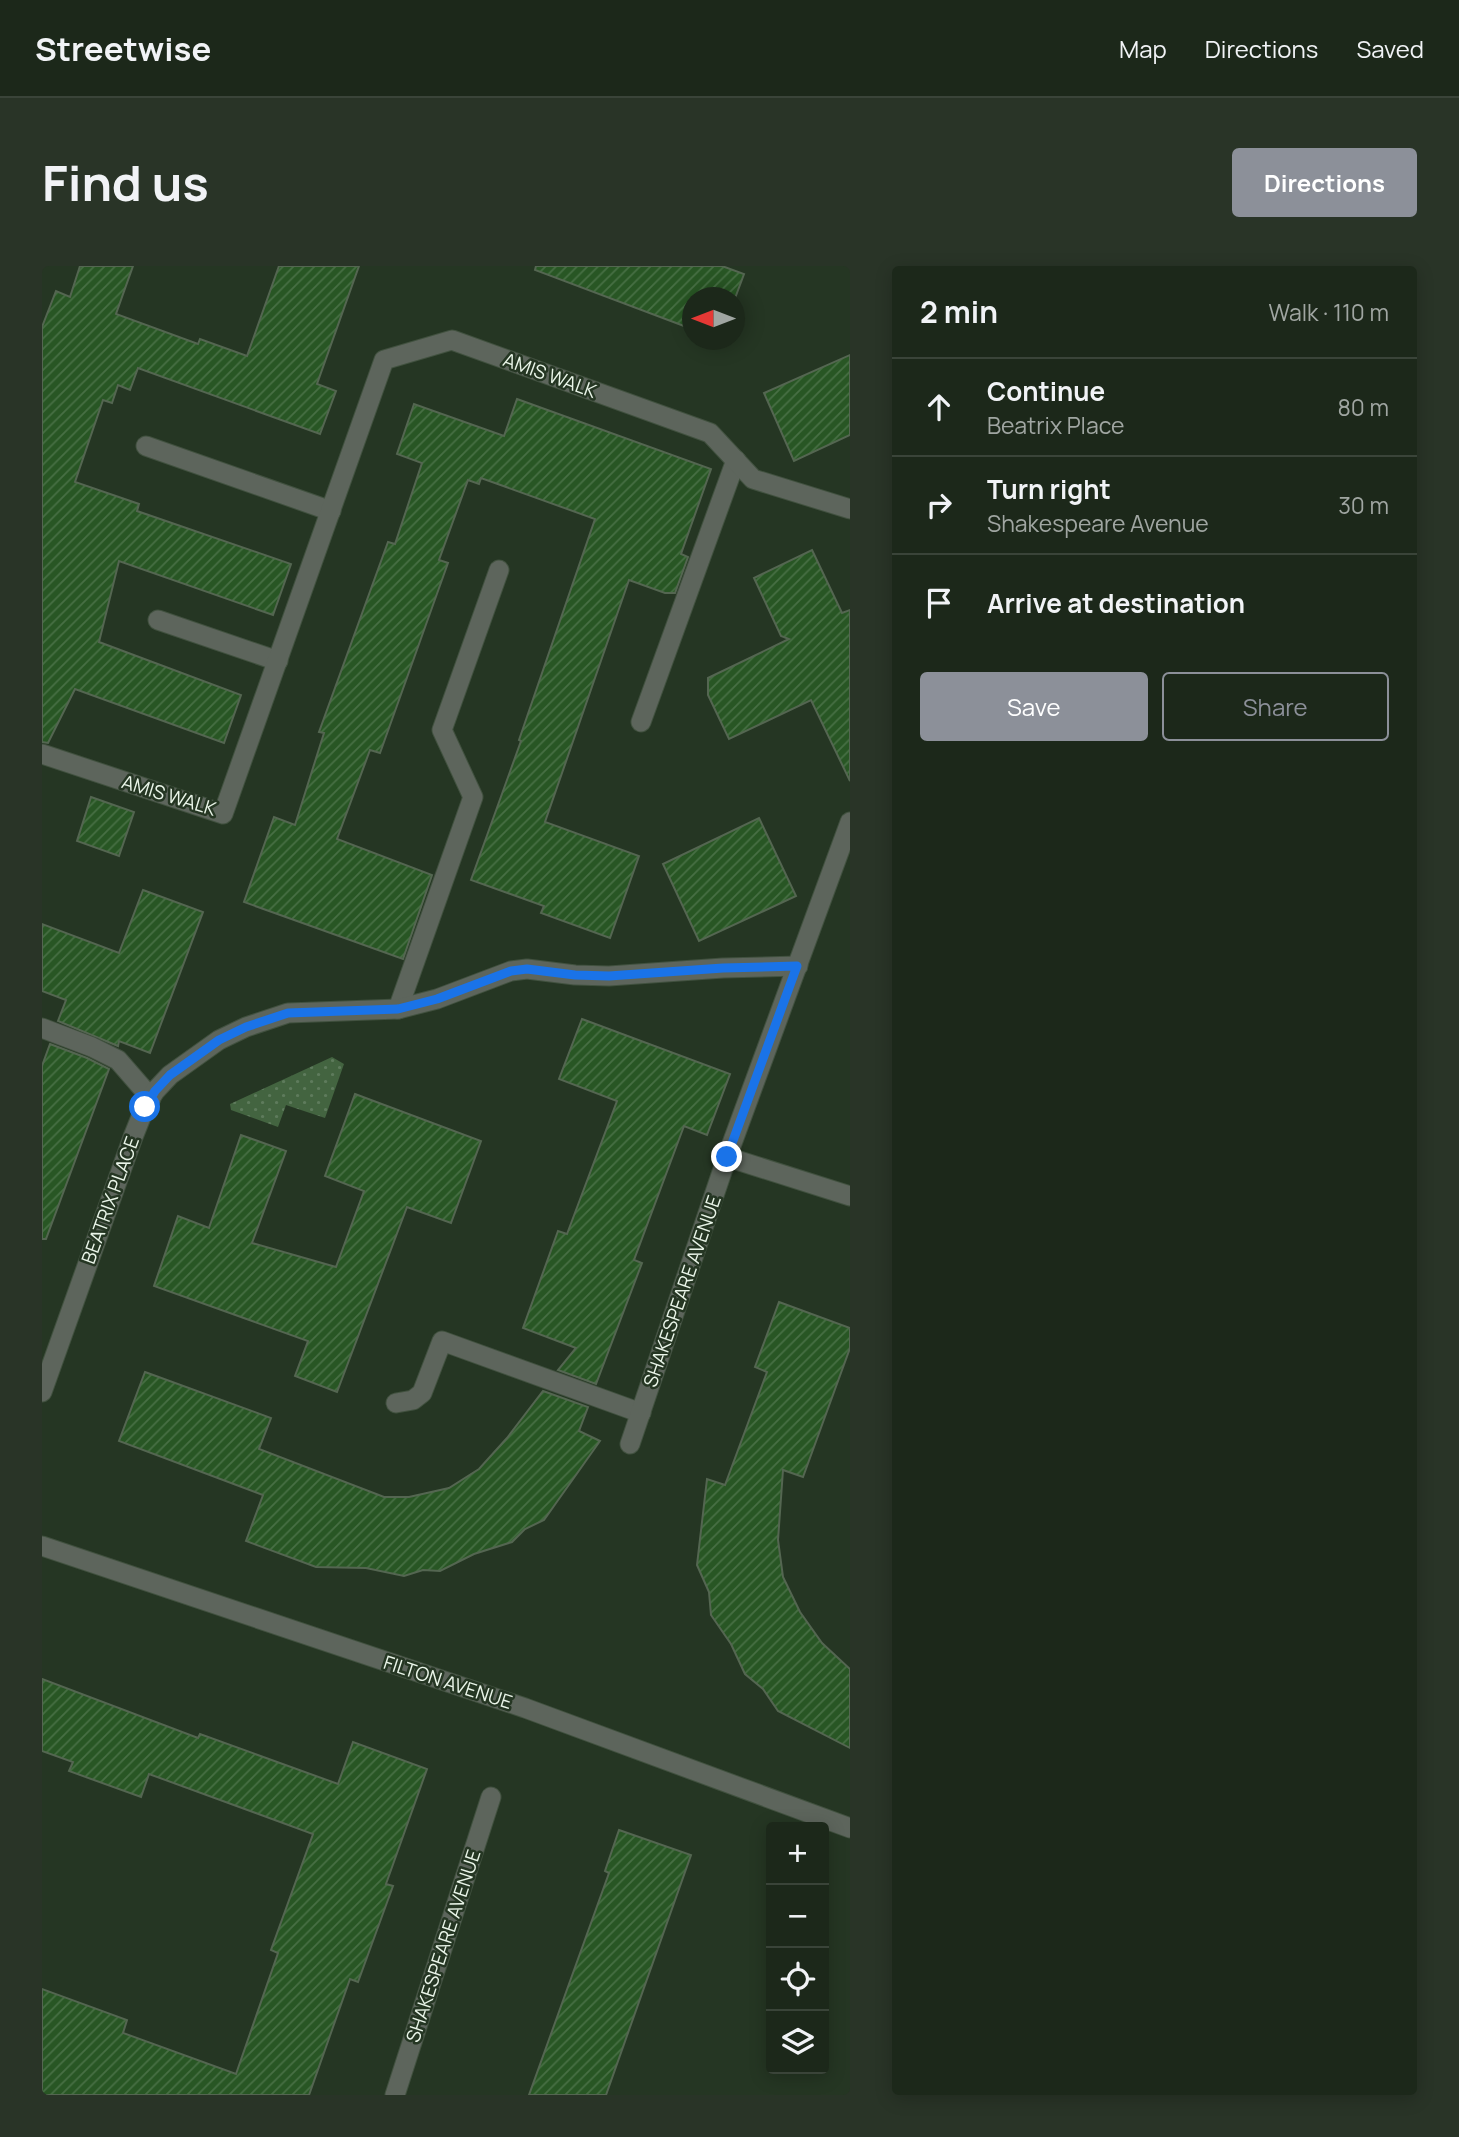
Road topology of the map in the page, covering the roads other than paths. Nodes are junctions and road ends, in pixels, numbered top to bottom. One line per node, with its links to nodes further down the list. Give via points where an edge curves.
1 (146, 446): 4 (street)
2 (736, 460): 3 (street, AMIS WALK, via 753,479); 4 (street, AMIS WALK, via 710,433 453,340 384,360); 8 (street)
3 (850, 509)
4 (331, 511): 7 (street, AMIS WALK)
5 (499, 570): 12 (street, via 442,730 473,797)
6 (158, 620): 7 (street)
7 (278, 661): 9 (street, AMIS WALK, via 223,814)
8 (641, 722)
9 (42, 754)
10 (850, 822): 11 (street, SHAKESPEARE AVENUE)
11 (797, 966): 12 (street, BEATRIX PLACE, via 609,976 527,969); 15 (street, SHAKESPEARE AVENUE)
12 (398, 1009): 14 (street, BEATRIX PLACE, via 288,1013 264,1020 190,1059)
13 (42, 1028): 14 (street, via 118,1060)
14 (151, 1098): 17 (street, BEATRIX PLACE)
15 (727, 1157): 16 (street); 19 (street, SHAKESPEARE AVENUE)
16 (850, 1196)
17 (42, 1391)
18 (396, 1403): 19 (street, via 422,1393 442,1341)
19 (641, 1413): 20 (street, SHAKESPEARE AVENUE)
20 (630, 1444)
21 (42, 1546): 23 (street, FILTON AVENUE, via 525,1707)
22 (491, 1797): 24 (street, SHAKESPEARE AVENUE)
23 (850, 1828)
24 (395, 2095)

